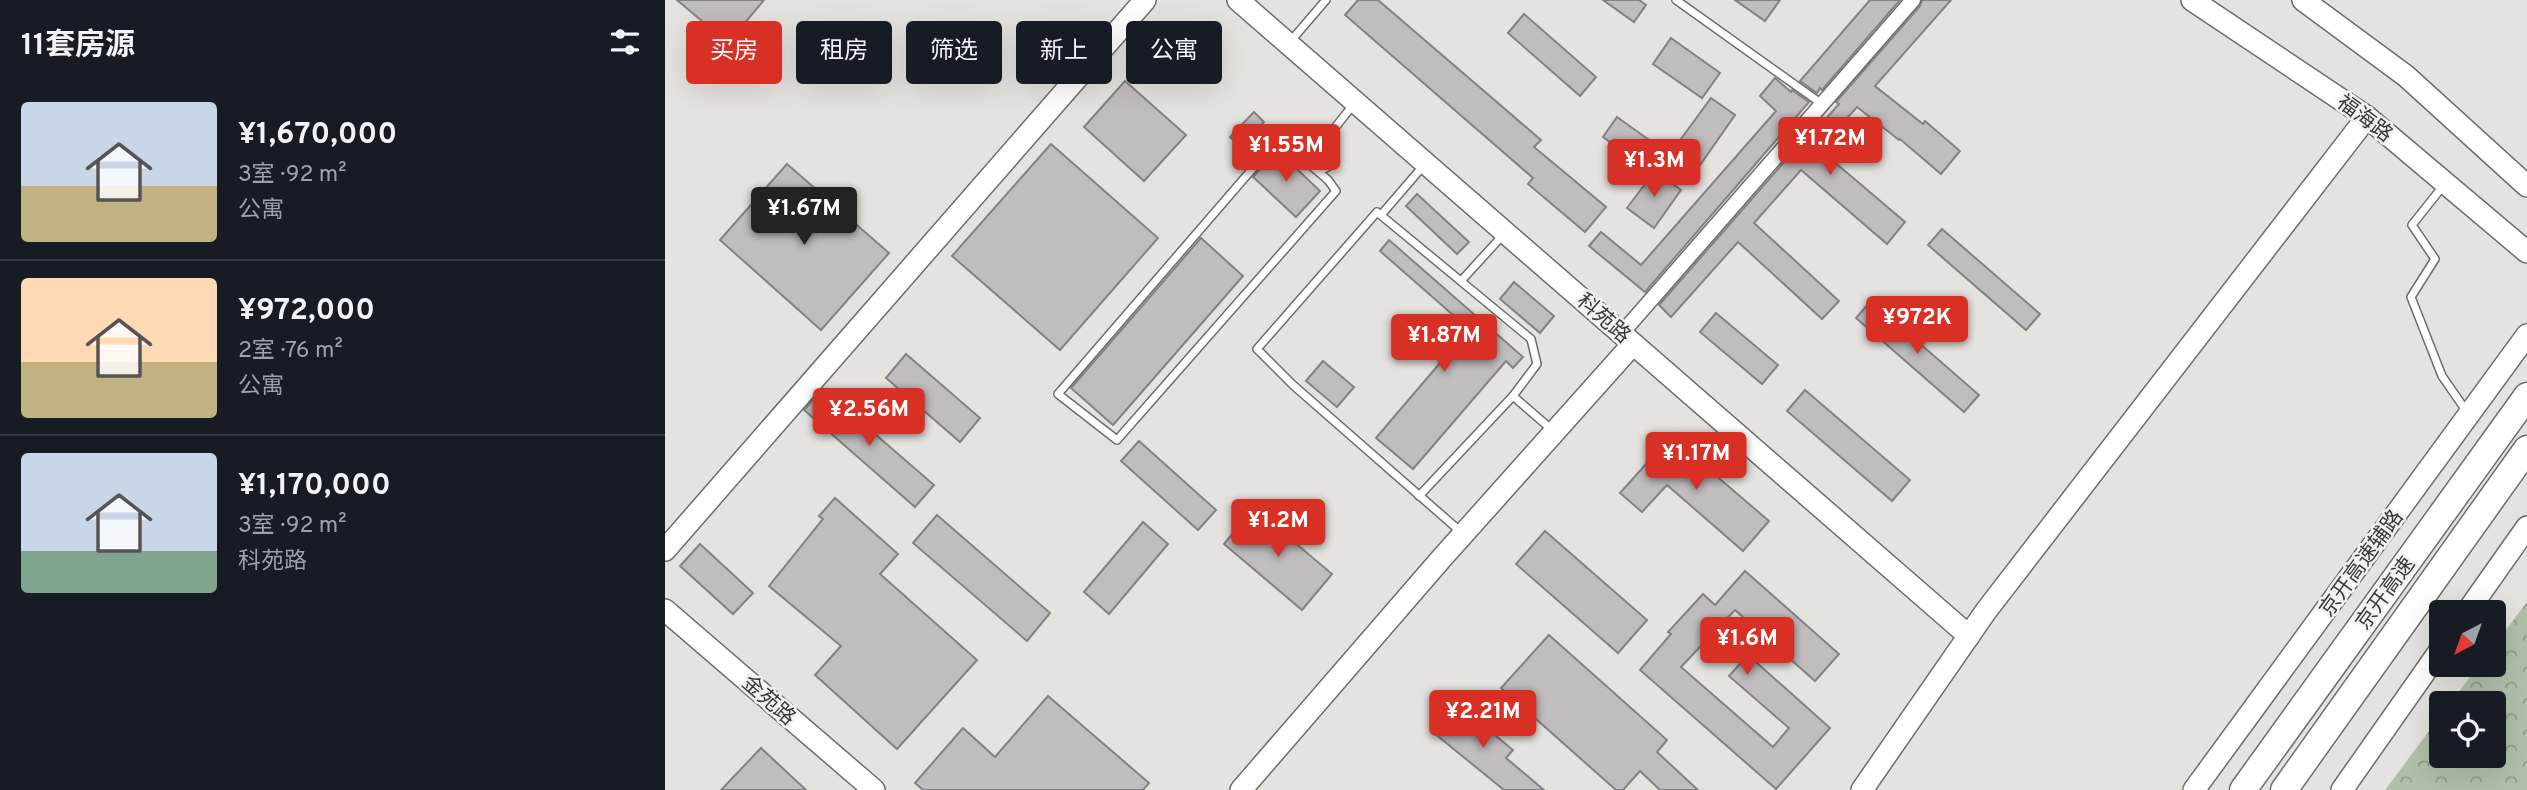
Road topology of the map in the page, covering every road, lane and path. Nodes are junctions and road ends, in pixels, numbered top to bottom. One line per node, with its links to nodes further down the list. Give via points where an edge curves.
1 (1146, 0): 31 (street)
2 (1238, 0): 8 (street, 科苑路)
3 (1326, 0): 8 (lane)
4 (1675, 0): 10 (lane)
5 (1913, 0): 10 (street)
6 (2192, 0): 11 (street, 福海路)
7 (2303, 0): 16 (street, via 2406,76)
8 (1288, 43): 9 (street, 科苑路)
9 (1355, 102): 12 (lane); 13 (street, 科苑路)
10 (1822, 104): 22 (street)
11 (2367, 117): 15 (street, 福海路); 34 (street)
12 (1326, 139): 14 (lane, via 1334,152 1331,165); 14 (lane, via 1314,135 1301,144)
13 (1426, 163): 17 (lane); 18 (street, 科苑路)
14 (1312, 167): 14 (lane, via 1279,138 1058,394 1117,440 1336,191)
15 (2445, 183): 19 (street, 福海路); 25 (lane, via 2412,225 2435,259 2411,297 2442,376)
16 (2527, 186)
17 (1381, 215): 20 (lane); 28 (lane, via 1377,212 1257,349)
18 (1506, 233): 20 (lane); 22 (street, 科苑路)
19 (2527, 252)
20 (1461, 281): 23 (lane, via 1531,339 1537,364)
21 (2527, 335): 25 (street, 京开高速辅路)
22 (1627, 339): 26 (street); 34 (street, 科苑路)
23 (1513, 396): 26 (lane); 28 (lane)
24 (2527, 396): 40 (highway, 京开高速)
25 (2469, 415): 39 (street, 京开高速辅路)
26 (1554, 432): 30 (street)
27 (2527, 449): 41 (highway, 京开高速)
28 (1419, 496): 30 (lane)
29 (2527, 527): 32 (street)
30 (1464, 534): 37 (street)
31 (665, 550)
32 (2475, 600)
33 (665, 610): 36 (street, 金苑路)
34 (1969, 636): 38 (street)
35 (2429, 666): 42 (street)
36 (874, 790)
37 (1241, 790)
38 (1862, 790)
39 (2194, 790)
40 (2243, 790)
41 (2284, 790)
42 (2342, 790)

